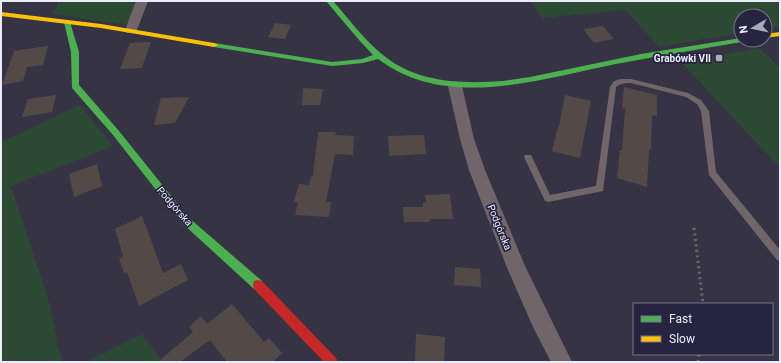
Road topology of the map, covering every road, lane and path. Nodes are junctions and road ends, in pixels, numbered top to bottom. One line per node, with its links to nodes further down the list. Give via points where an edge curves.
1 (142, 1): 5 (street)
2 (329, 1): 7 (street, via 364,44)
3 (1, 14): 4 (street)
4 (67, 22): 5 (street); 13 (street, Podgórska, via 75,52 75,86 185,220 250,277)
5 (131, 30): 7 (street, via 314,63 357,64)
6 (733, 41): 8 (street, via 499,84)
7 (378, 56): 8 (street, via 410,74)
8 (455, 86): 14 (street, Podgórska, via 477,170 517,270)
9 (528, 157): 11 (lane, via 548,199 600,188 614,84 623,80 631,81 688,95 699,102 705,111 712,173)
10 (694, 228): 12 (path)
11 (780, 257)
12 (702, 303)
13 (332, 362)
14 (562, 362)

